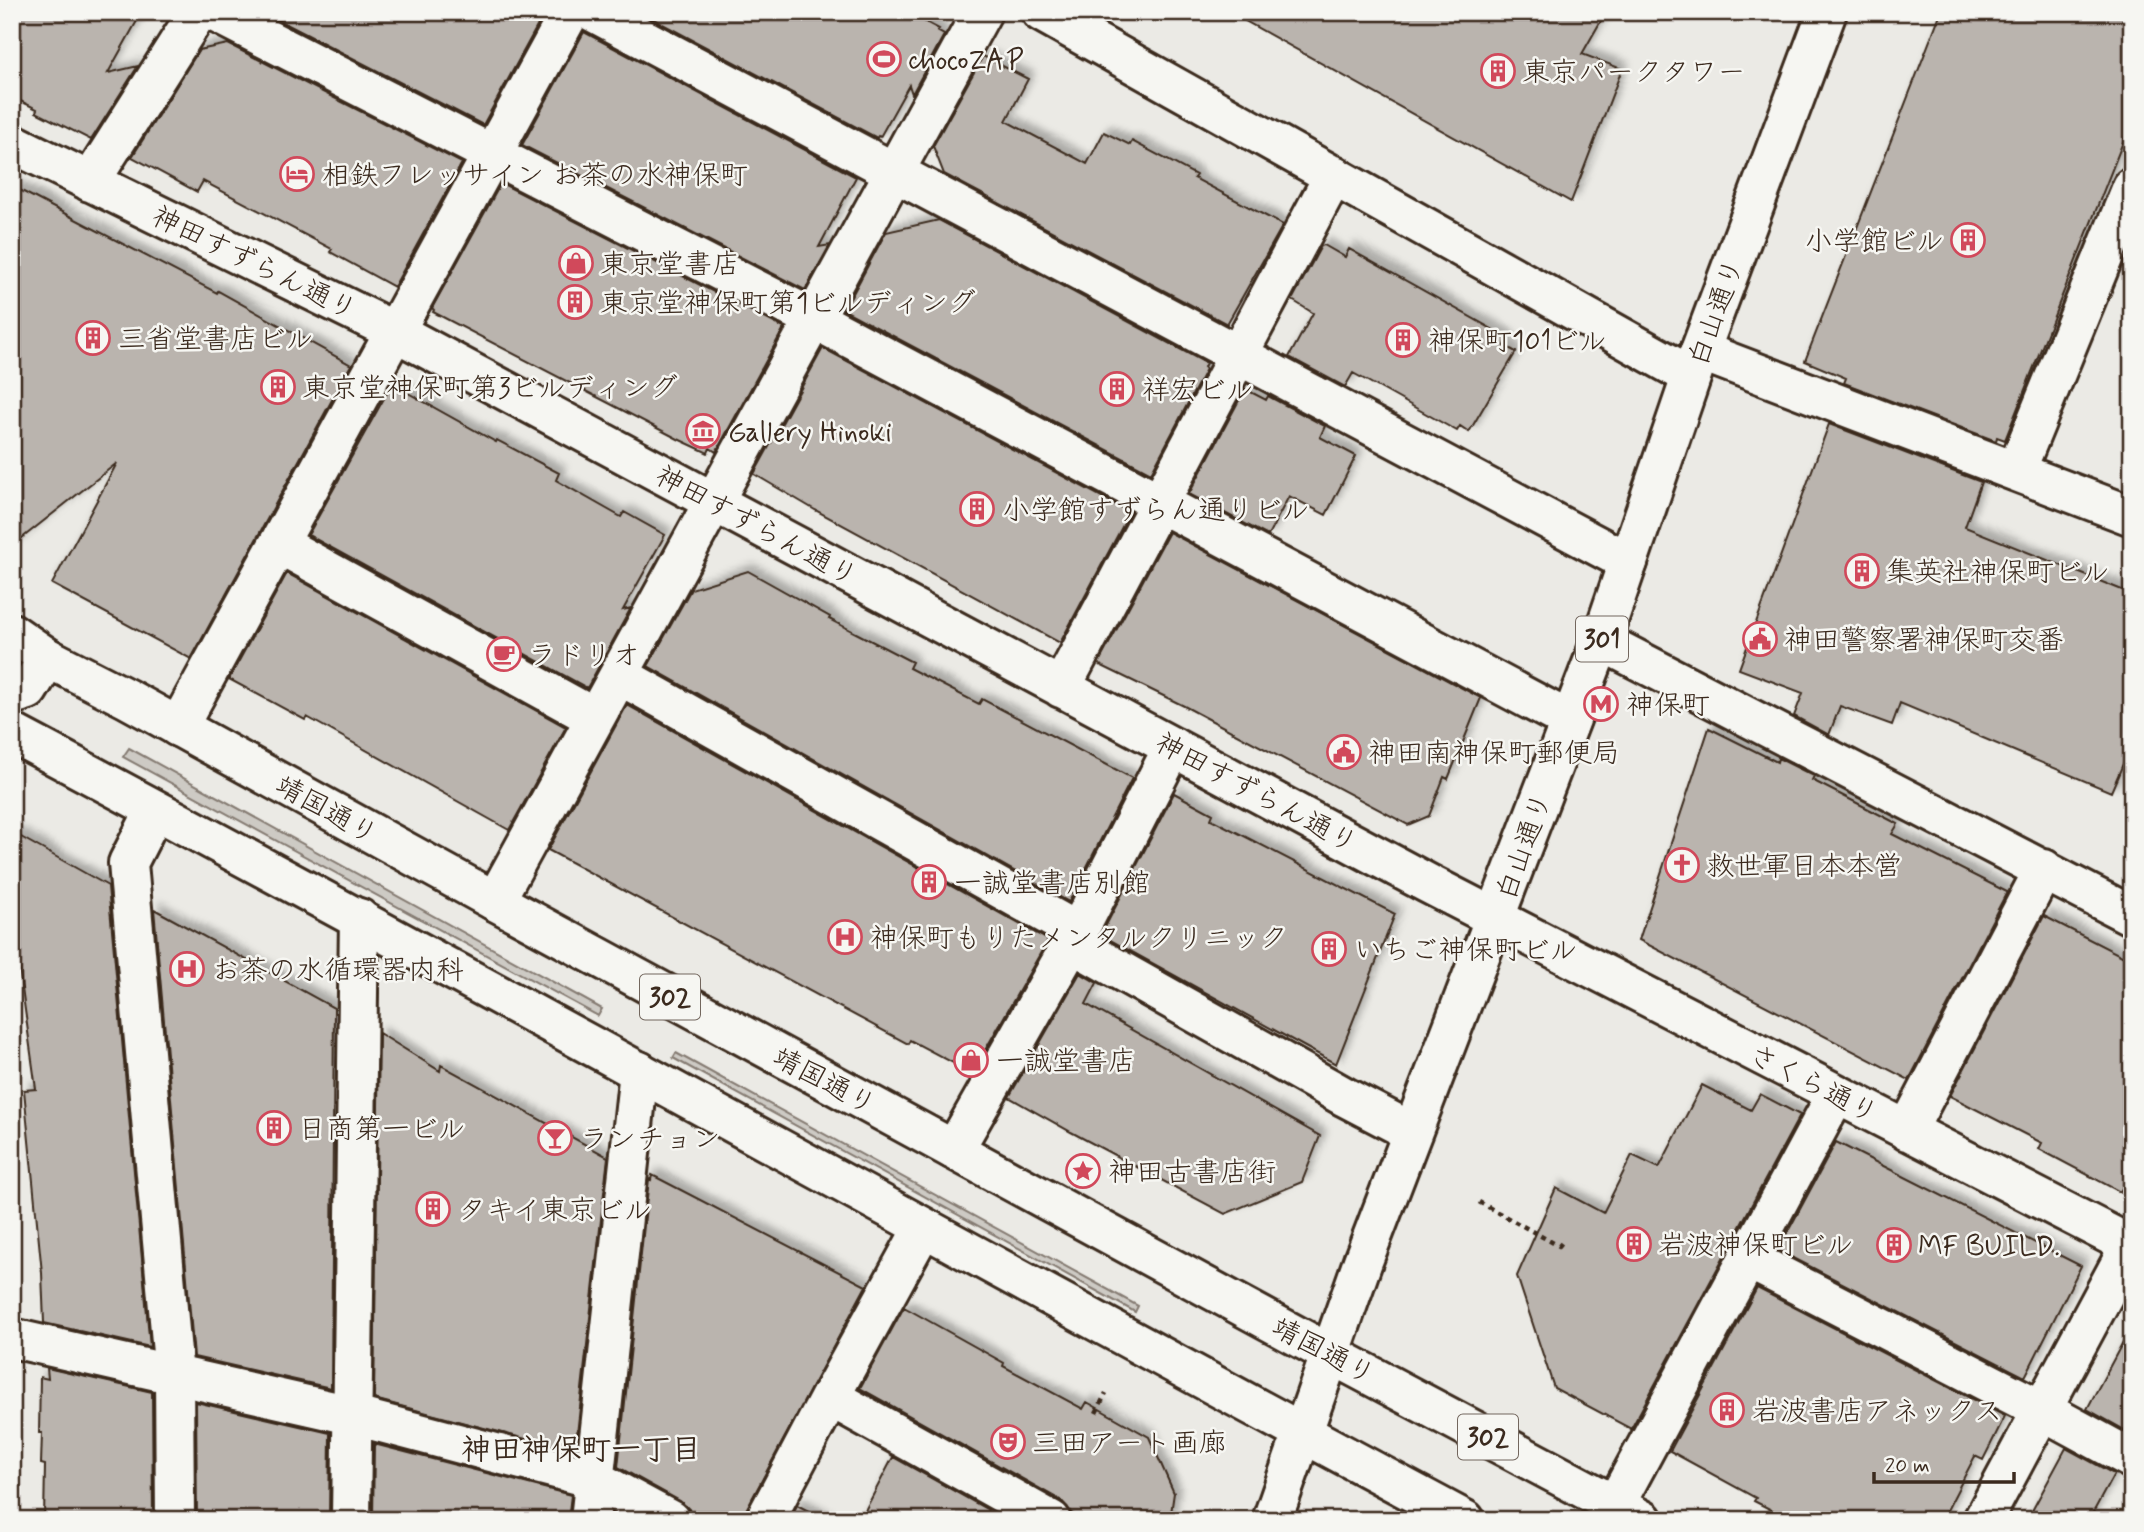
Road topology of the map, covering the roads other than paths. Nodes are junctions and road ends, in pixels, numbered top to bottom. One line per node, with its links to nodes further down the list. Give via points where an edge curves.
1 (198, 12): 12 (street)
2 (214, 12): 9 (street)
3 (570, 12): 9 (street)
4 (593, 12): 10 (street)
5 (982, 12): 10 (street)
6 (1041, 12): 11 (street)
7 (1827, 12): 17 (street, 白山通り / 301)
8 (12, 143): 12 (street, 神田すずらん通り)
9 (494, 154): 14 (street); 15 (street)
10 (895, 172): 14 (street); 16 (street)
11 (1335, 175): 16 (street); 17 (street)
12 (90, 182): 15 (street, 神田すずらん通り)
13 (2132, 187): 18 (street)
14 (814, 319): 19 (street); 20 (street)
15 (396, 332): 19 (street, 神田すずらん通り); 22 (street)
16 (1239, 354): 20 (street); 23 (street)
17 (1695, 364): 18 (street); 23 (street, 白山通り / 301)
18 (2016, 471): 21 (street)
19 (714, 502): 27 (street); 28 (street, 神田すずらん通り)
20 (1160, 502): 28 (street); 31 (street)
21 (2132, 516)
22 (279, 544): 30 (street); 32 (street)
23 (1628, 562): 25 (street, 白山通り / 301)
24 (12, 633): 26 (street, 靖国通り / 302)
25 (1601, 641): 31 (street, 白山通り / 301); 36 (street)
26 (48, 658): 29 (street, via 28,690); 32 (street, 靖国通り / 302)
27 (619, 675): 30 (street); 41 (street)
28 (1061, 688): 34 (street, 神田すずらん通り)
29 (12, 695)
30 (595, 718): 37 (street)
31 (1570, 721): 40 (street, 白山通り / 301)
32 (178, 727): 37 (street, 靖国通り / 302)
33 (12, 733): 35 (street)
34 (1173, 747): 40 (street, 神田すずらん通り); 41 (street)
35 (155, 810): 39 (street); 52 (street, via 128,863)
36 (2044, 869): 38 (street); 44 (street)
37 (495, 901): 46 (street, 靖国通り / 302)
38 (2132, 916)
39 (359, 918): 42 (street); 55 (street)
40 (1496, 918): 43 (street, さくら通り); 45 (street, 白山通り / 301)
41 (1078, 932): 45 (street, via 1082,949); 46 (street)
42 (639, 1071): 47 (street); 58 (street)
43 (1836, 1095): 44 (street, さくら通り); 49 (street)
44 (1908, 1131): 48 (street, さくら通り)
45 (1412, 1132): 51 (street, 白山通り / 301)
46 (954, 1150): 51 (street, 靖国通り / 302)
47 (923, 1228): 53 (street); 56 (street)
48 (2131, 1245): 54 (street)
49 (1748, 1259): 54 (street); 59 (street)
50 (12, 1338): 52 (street)
51 (1332, 1355): 56 (street, 白山通り / 301); 59 (street, 靖国通り / 302)
52 (174, 1375): 55 (street); 60 (street)
53 (830, 1397): 64 (street); 65 (street)
54 (2042, 1409): 57 (street); 68 (street)
55 (351, 1415): 58 (street); 61 (street)
56 (1303, 1434): 66 (street, 白山通り / 301); 67 (street)
57 (2132, 1459)
58 (594, 1479): 62 (street); 63 (street)
59 (1629, 1512)
60 (175, 1520)
61 (351, 1520)
62 (590, 1520)
63 (670, 1520)
64 (765, 1520)
65 (1051, 1520)
66 (1272, 1520)
67 (1465, 1520)
68 (1983, 1520)

